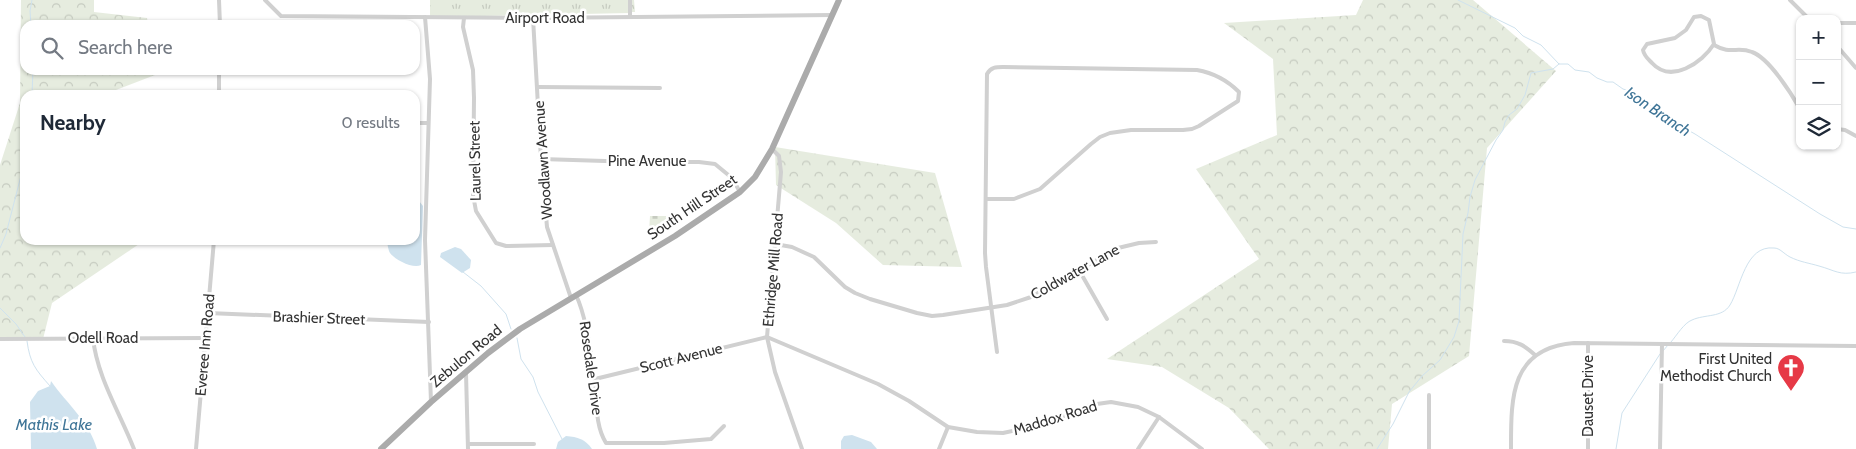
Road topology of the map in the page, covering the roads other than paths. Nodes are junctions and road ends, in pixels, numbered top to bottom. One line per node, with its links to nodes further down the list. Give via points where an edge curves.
1 (218, 0): 12 (street)
2 (265, 0): 8 (street, Airport Road, via 281,16)
3 (630, 0): 9 (street)
4 (839, 0): 6 (main road, South Hill Street)
5 (1790, 0): 7 (street)
6 (832, 15): 9 (street, Airport Road); 29 (main road, South Hill Street)
7 (1805, 15)
8 (425, 17): 10 (street, Airport Road); 26 (street, via 430,79)
9 (630, 17): 11 (street, Airport Road)
10 (464, 18): 11 (street, Airport Road); 36 (street, Laurel Street, via 463,27 473,70 472,195 476,211 496,243 506,246)
11 (532, 18): 19 (street, Woodlawn Avenue)
12 (220, 20)
13 (1841, 23): 14 (street)
14 (1856, 24)
15 (1714, 44): 15 (street, via 1695,64 1669,72 1656,68 1643,50 1647,44 1675,38 1686,30 1694,17 1701,16 1709,20); 23 (street, via 1725,51 1752,52 1782,79)
16 (1841, 50): 17 (street)
17 (1856, 68)
18 (219, 75): 21 (street)
19 (538, 88): 20 (street); 30 (street, Woodlawn Avenue)
20 (660, 88)
21 (219, 90)
22 (1796, 94): 23 (street)
23 (1793, 96): 24 (street)
24 (1798, 105)
25 (420, 122): 26 (street)
26 (428, 123): 42 (street, via 425,240)
27 (1841, 130): 28 (street)
28 (1856, 136)
29 (772, 149): 31 (main road, South Hill Street, via 755,177); 34 (street, Ethridge Mill Road, via 779,156 781,172)
30 (541, 159): 31 (street, Pine Avenue, via 715,164 732,178); 36 (street, Woodlawn Avenue, via 547,227)
31 (740, 192): 38 (main road, South Hill Street)
32 (986, 199): 32 (street, via 987,74 995,67 1197,70 1210,72 1239,92 1238,101 1199,126 1183,130 1110,133 1091,144 1040,189 1014,199); 39 (street, via 986,267)
33 (1156, 242): 37 (street, Coldwater Lane, via 1126,245)
34 (775, 244): 39 (street, Coldwater Lane, via 792,247 814,257 855,293 917,313 937,316); 43 (street, Ethridge Mill Road)
35 (214, 245): 40 (street, Everee Inn Road)
36 (553, 245): 38 (street, Woodlawn Avenue)
37 (1079, 270): 39 (street, Coldwater Lane, via 1020,302); 41 (street)
38 (574, 296): 53 (main road, Zebulon Road, via 520,329); 54 (street, Rosedale Drive, via 582,307)
39 (991, 308): 51 (street)
40 (208, 313): 42 (street, Brashier Street); 45 (street, Everee Inn Road)
41 (1107, 319)
42 (429, 322): 56 (street)
43 (767, 337): 54 (street, Scott Avenue); 59 (street, Maddox Road, via 878,384); 65 (street, Ethridge Mill Road, via 775,372)
44 (93, 338): 45 (street, Odell Road); 46 (street, Odell Road); 62 (street, via 102,374)
45 (206, 338): 63 (street, Everee Inn Road)
46 (0, 339)
47 (1504, 342): 52 (street, via 1517,342)
48 (1588, 343): 49 (street); 52 (street, via 1556,345); 71 (street, Dauset Drive)
49 (1662, 344): 50 (street); 72 (street)
50 (1856, 346)
51 (998, 352)
52 (1535, 355): 70 (street, via 1520,374 1513,393)
53 (466, 373): 56 (main road, Zebulon Road); 61 (street)
54 (595, 379): 58 (street, Rosedale Drive, via 598,426 606,443 711,439)
55 (1429, 395): 69 (street)
56 (431, 402): 64 (main road, Zebulon Road)
57 (1159, 417): 59 (street, Maddox Road, via 1138,407 1110,402 1090,405 1045,424 1003,434); 67 (street); 68 (street, Maddox Road)
58 (724, 426)
59 (948, 427): 66 (street)
60 (534, 444): 61 (street)
61 (468, 446)
62 (134, 449)
63 (196, 449)
64 (381, 449)
65 (802, 449)
66 (940, 449)
67 (1138, 449)
68 (1202, 449)
69 (1429, 449)
70 (1511, 449)
71 (1588, 449)
72 (1660, 449)

